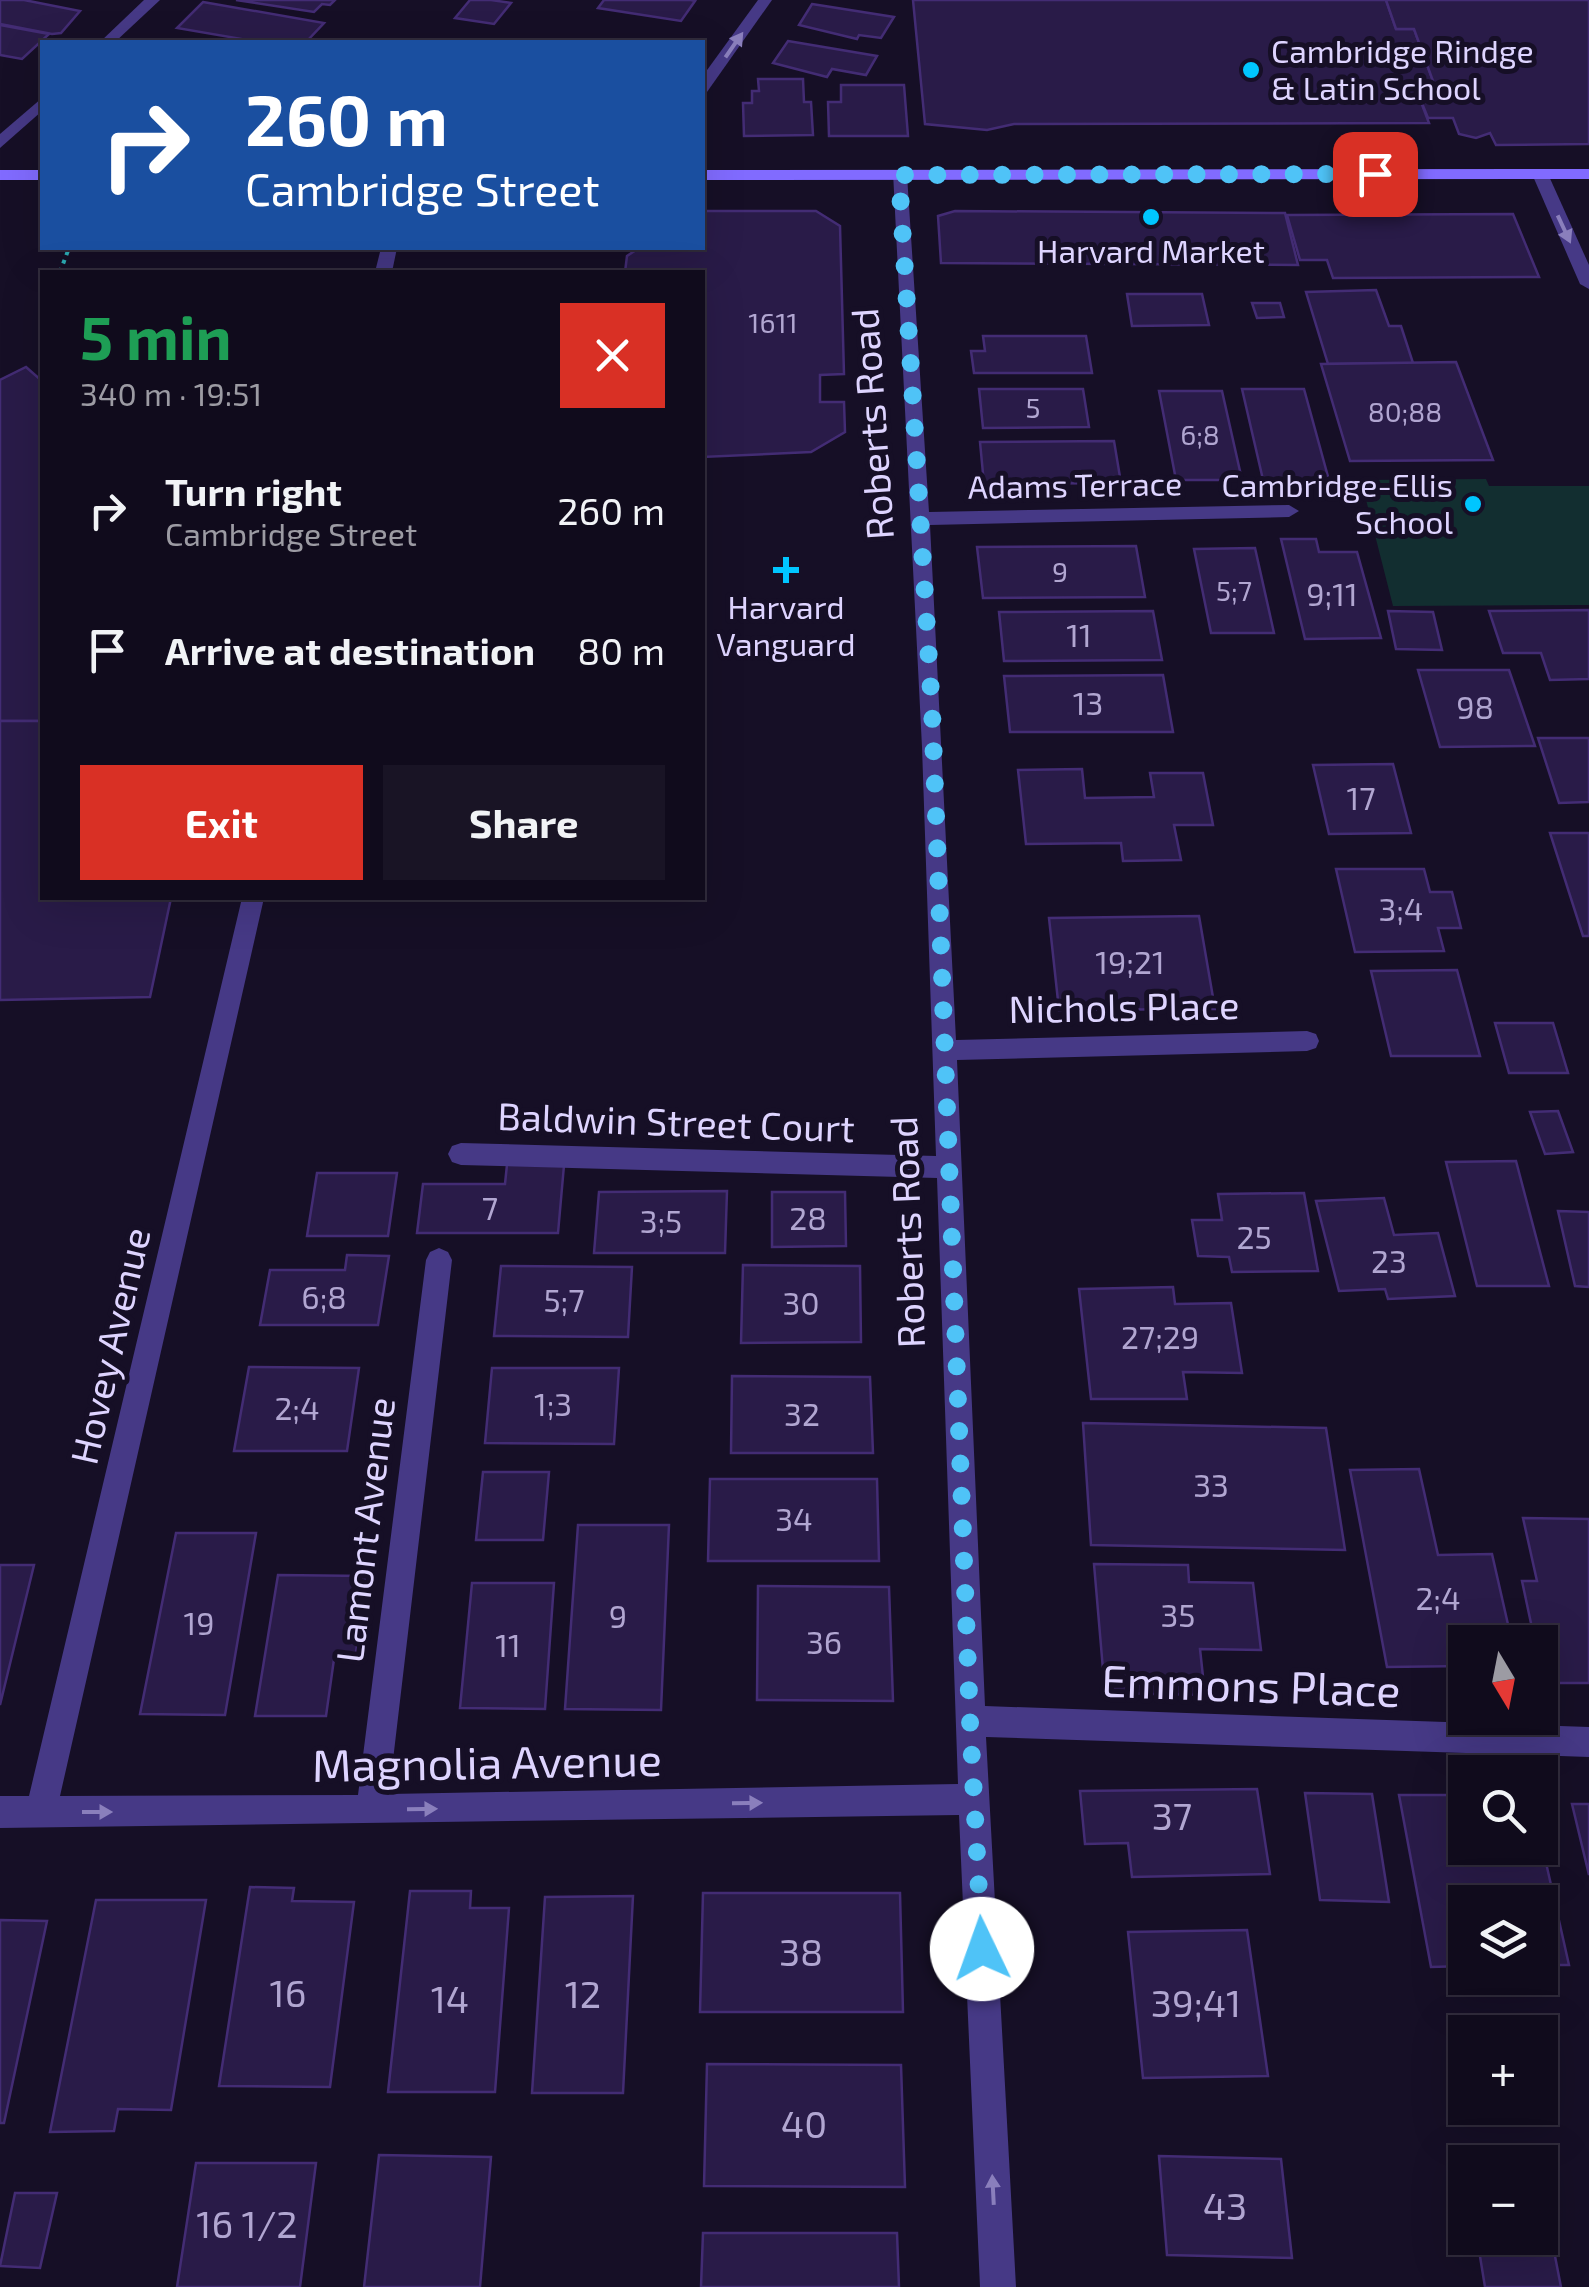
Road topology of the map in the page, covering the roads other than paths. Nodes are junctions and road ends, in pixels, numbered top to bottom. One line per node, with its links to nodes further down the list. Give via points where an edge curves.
1 (153, 0): 3 (street)
2 (764, 0): 4 (street, one-way to 2)
3 (109, 40)
4 (705, 85)
5 (40, 105): 6 (street)
6 (0, 143)
7 (1540, 174): 8 (main road); 12 (main road); 13 (street, one-way to 13)
8 (1589, 174)
9 (0, 175): 10 (main road)
10 (40, 175)
11 (705, 175): 12 (main road)
12 (899, 175): 15 (street, Roberts Road)
13 (1589, 284)
14 (1289, 511): 15 (street, Adams Terrace)
15 (922, 520): 18 (street, Roberts Road)
16 (253, 900): 27 (street, Hovey Avenue)
17 (1307, 1042): 18 (street, Nichols Place)
18 (943, 1050): 20 (street, Roberts Road)
19 (462, 1154): 20 (street, Baldwin Street Court)
20 (948, 1167): 22 (street, Roberts Road)
21 (439, 1260): 25 (street, Lamont Avenue)
22 (970, 1721): 23 (street, Emmons Place); 24 (street, Roberts Road)
23 (1589, 1742)
24 (975, 1799): 25 (street, Magnolia Avenue, one-way to 24); 28 (street, Roberts Road, one-way to 24)
25 (372, 1810): 27 (street, Magnolia Avenue, one-way to 25)
26 (0, 1812): 27 (street, Magnolia Avenue)
27 (42, 1812)
28 (998, 2287)

